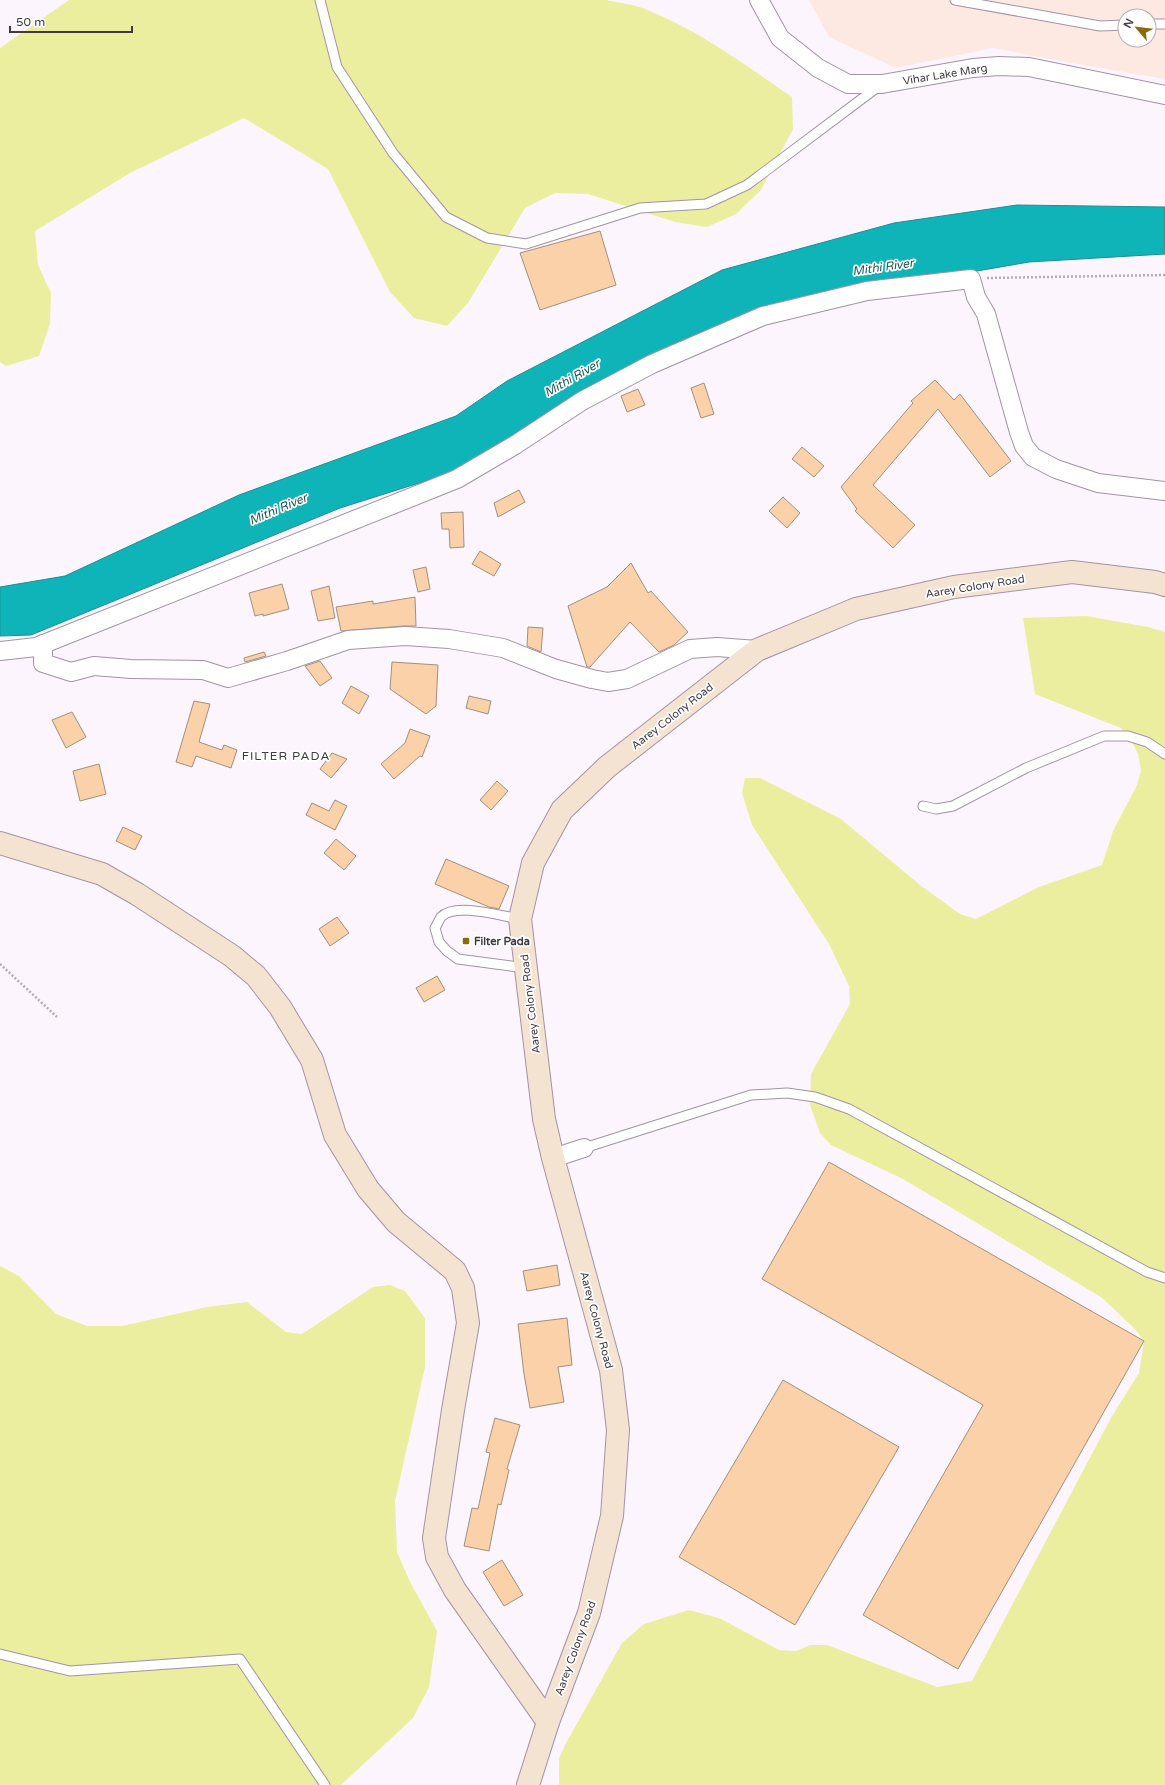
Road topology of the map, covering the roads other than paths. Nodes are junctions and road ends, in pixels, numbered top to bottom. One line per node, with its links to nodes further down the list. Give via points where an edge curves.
1 (320, 0): 5 (lane, via 337,67 393,153 446,217 487,238 526,244 640,208 706,204 747,185)
2 (758, 0): 5 (street, Vihar Lake Marg, via 780,38 818,68 848,84)
3 (955, 0): 4 (lane, via 1100,26)
4 (1117, 25)
5 (882, 84): 6 (street, Vihar Lake Marg, via 973,68 1029,67)
6 (1165, 94)
7 (1165, 491): 9 (street, via 1098,483 1056,469 1032,457 1024,446 1019,432 986,314 976,297 971,279 867,290 763,316 652,364 582,401 515,445 457,478)
8 (1165, 584): 10 (main road, Aarey Colony Road, via 1072,572 954,587 856,609)
9 (43, 644): 10 (street, via 43,663 71,672 94,666 203,670 228,678 348,640 405,636 449,639 503,648 556,669 608,682 627,680 690,649 717,647); 11 (street)
10 (756, 650): 15 (main road, Aarey Colony Road, via 607,767 562,810 533,864)
11 (0, 651)
12 (1165, 754): 13 (lane, via 1147,742 1128,736 1104,736 1026,768 953,806 936,809)
13 (923, 806)
14 (0, 843): 21 (main road, via 102,874 232,956 256,976 280,1007 312,1060 335,1135 368,1189 396,1222 455,1271 463,1288 468,1323 434,1538 437,1557 455,1590)
15 (520, 919): 16 (main road, Aarey Colony Road); 16 (lane, via 473,910 455,910 441,916 435,928 439,942 458,958)
16 (526, 968): 18 (main road, Aarey Colony Road, via 544,1119)
17 (584, 1148): 18 (street); 19 (lane, via 750,1096 787,1093 815,1097 849,1109 1147,1272)
18 (553, 1158): 21 (main road, Aarey Colony Road, via 611,1370 618,1430 612,1516 589,1613)
19 (1165, 1278)
20 (0, 1654): 22 (lane, via 70,1671 240,1659)
21 (548, 1722): 23 (main road, Aarey Colony Road)
22 (326, 1785)
23 (528, 1785)

